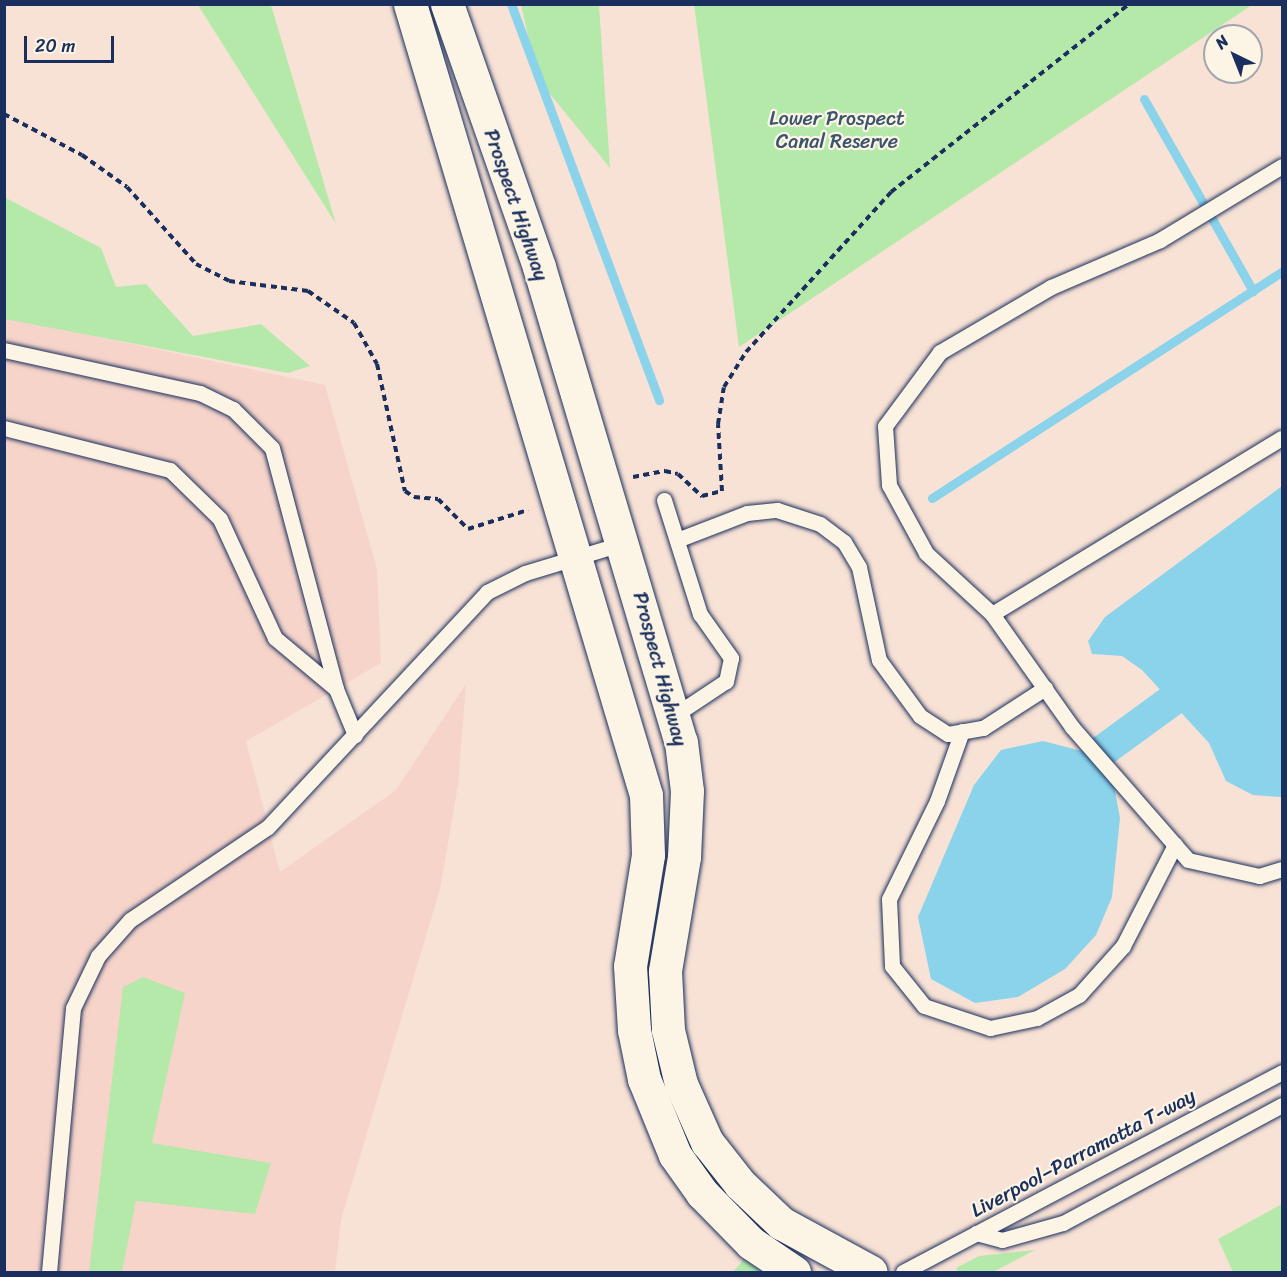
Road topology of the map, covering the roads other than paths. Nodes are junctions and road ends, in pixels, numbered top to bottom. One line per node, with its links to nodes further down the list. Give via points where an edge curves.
1 (410, 4): 10 (main road, Prospect Highway)
2 (447, 4): 9 (main road, Prospect Highway, via 539,267)
3 (1282, 166): 11 (lane, via 1160,240 1051,287 940,352 885,426 889,485 926,553)
4 (4, 350): 13 (lane, via 200,393 232,409 272,448)
5 (4, 428): 13 (lane, via 170,470 220,519 275,638)
6 (1282, 438): 11 (lane)
7 (664, 500): 8 (lane)
8 (677, 540): 14 (lane, via 700,614 731,658 726,681); 15 (lane, via 747,513 777,510 820,524 844,542 859,567 879,660 920,716 948,734)
9 (624, 543): 10 (lane); 14 (main road, Prospect Highway)
10 (576, 558): 16 (lane, via 525,573 487,592); 23 (main road, Prospect Highway, via 646,795 648,855 630,966 644,1079 675,1155 702,1193 751,1243)
11 (992, 614): 12 (lane)
12 (1045, 688): 15 (lane, via 983,728); 17 (lane)
13 (336, 689): 16 (lane)
14 (675, 716): 24 (main road, Prospect Highway, via 686,820 666,996 668,1030 687,1101 707,1142 762,1206)
15 (962, 731): 17 (lane, via 937,801 889,899 892,966 924,1006 990,1028 1037,1018 1079,995 1123,945)
16 (356, 735): 22 (lane, via 268,827 130,920 98,956 73,1008)
17 (1175, 845): 18 (lane, via 1188,860 1259,876)
18 (1282, 868)
19 (1282, 1072): 21 (lane, Liverpool–Parramatta T-way)
20 (1282, 1105): 21 (lane, via 1063,1223 1002,1240)
21 (976, 1233): 25 (lane, Liverpool–Parramatta T-way)
22 (49, 1272)
23 (794, 1272)
24 (871, 1272)
25 (903, 1272)

